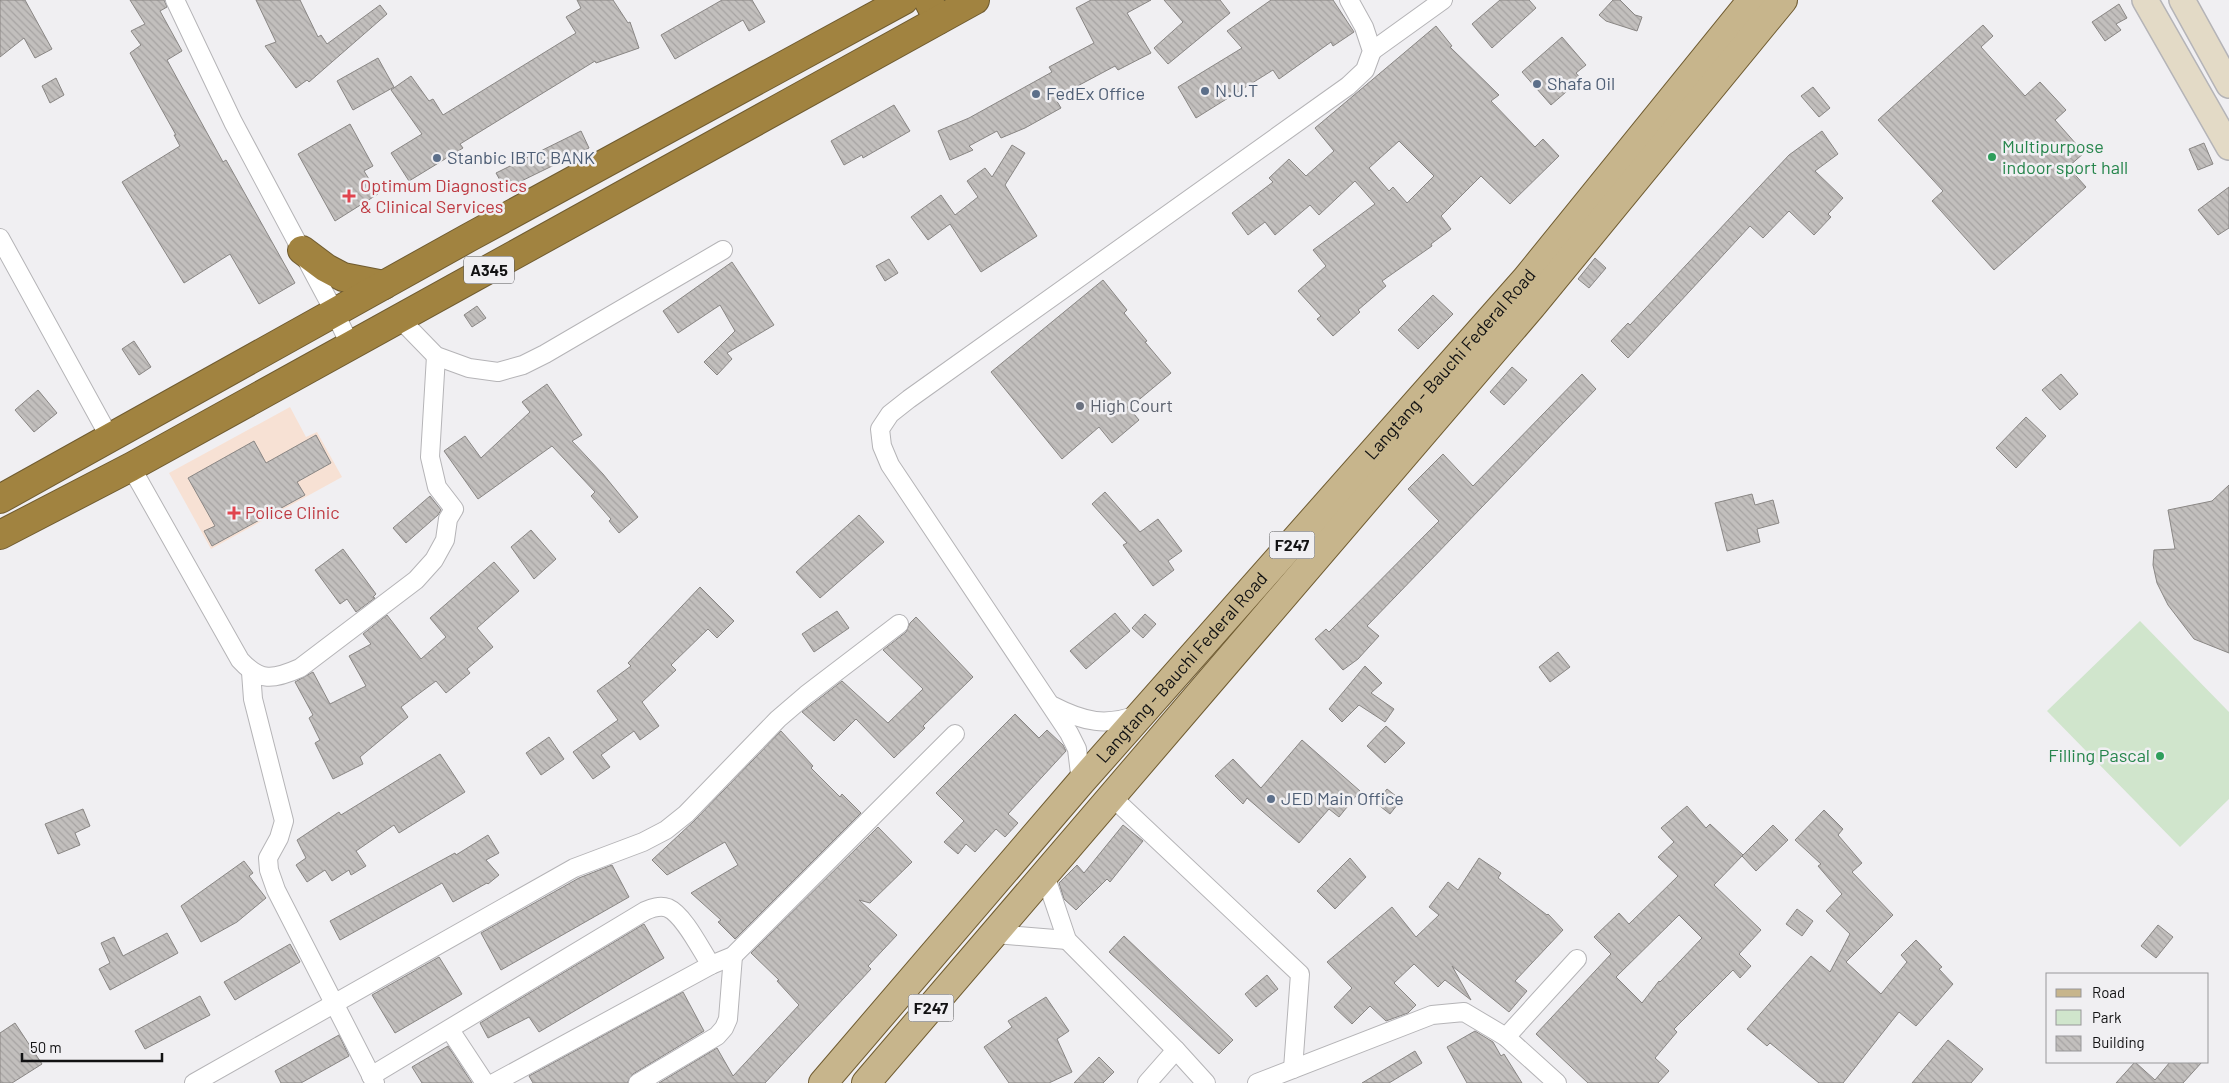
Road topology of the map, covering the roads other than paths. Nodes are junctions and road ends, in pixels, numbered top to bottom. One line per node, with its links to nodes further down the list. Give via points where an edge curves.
1 (175, 0): 18 (street, via 233,122)
2 (904, 0): 14 (highway, A345)
3 (975, 0): 10 (highway, A345)
4 (1349, 0): 11 (street, via 1364,27)
5 (1443, 0): 11 (street)
6 (1752, 0): 31 (main road, Langtang - Bauchi Federal Road / F247, via 1526,279)
7 (1783, 0): 32 (main road, Langtang - Bauchi Federal Road / F247, via 1532,306)
8 (2145, 0): 13 (street)
9 (2182, 0): 12 (street)
10 (933, 10): 16 (highway, A345)
11 (1372, 51): 33 (street, via 1365,70 1348,86 909,399 890,414 880,429 882,446 890,465)
12 (2229, 85)
13 (2222, 117): 15 (street)
14 (669, 128): 16 (highway); 20 (highway, A345)
15 (2229, 147)
16 (687, 159): 22 (highway, A345)
17 (0, 238): 25 (street)
18 (302, 250): 20 (highway, via 343,277); 21 (street)
19 (723, 250): 24 (street, via 523,365 498,372 469,368)
20 (384, 285): 21 (highway, A345)
21 (335, 312): 23 (street); 25 (highway, A345)
22 (400, 319): 23 (highway, A345); 24 (street)
23 (350, 345): 26 (highway, A345)
24 (436, 356): 30 (street, via 430,457 436,487 454,509 448,520 445,540 434,560 416,580 300,668 268,678)
25 (110, 438): 27 (highway, A345)
26 (131, 467): 28 (highway, A345); 30 (street, via 240,660)
27 (0, 499)
28 (0, 535)
29 (898, 624): 44 (street, via 778,719 686,814 666,830 574,868)
30 (251, 672): 44 (street, via 253,699 284,820 268,858 269,870)
31 (1176, 677): 32 (main road); 34 (main road, Langtang - Bauchi Federal Road / F247)
32 (1198, 697): 37 (main road, Langtang - Bauchi Federal Road / F247)
33 (1051, 705): 34 (street, via 1091,722 1112,721); 36 (street, via 1077,749)
34 (1143, 713): 36 (main road, Langtang - Bauchi Federal Road / F247)
35 (955, 734): 41 (street)
36 (1082, 782): 49 (main road, Langtang - Bauchi Federal Road / F247)
37 (1112, 797): 38 (main road, Langtang - Bauchi Federal Road / F247); 48 (street, via 1300,974)
38 (1045, 875): 39 (main road, Langtang - Bauchi Federal Road / F247); 40 (street)
39 (996, 934): 40 (street); 55 (main road, Langtang - Bauchi Federal Road / F247)
40 (1067, 940): 47 (street)
41 (733, 956): 43 (street); 54 (street, via 728,1018 724,1028 717,1036)
42 (1577, 959): 46 (street)
43 (711, 965): 45 (street, via 678,915 666,907 655,907); 53 (street)
44 (334, 1004): 50 (street); 51 (street)
45 (450, 1030): 50 (street); 52 (street)
46 (1506, 1037): 48 (street, via 1464,1012 1432,1015); 59 (street)
47 (1176, 1050): 56 (street); 57 (street)
48 (1293, 1069): 58 (street)
49 (837, 1078)
50 (373, 1080)
51 (194, 1083)
52 (485, 1083)
53 (494, 1083)
54 (638, 1083)
55 (866, 1083)
56 (1148, 1083)
57 (1206, 1083)
58 (1257, 1083)
59 (1557, 1083)

